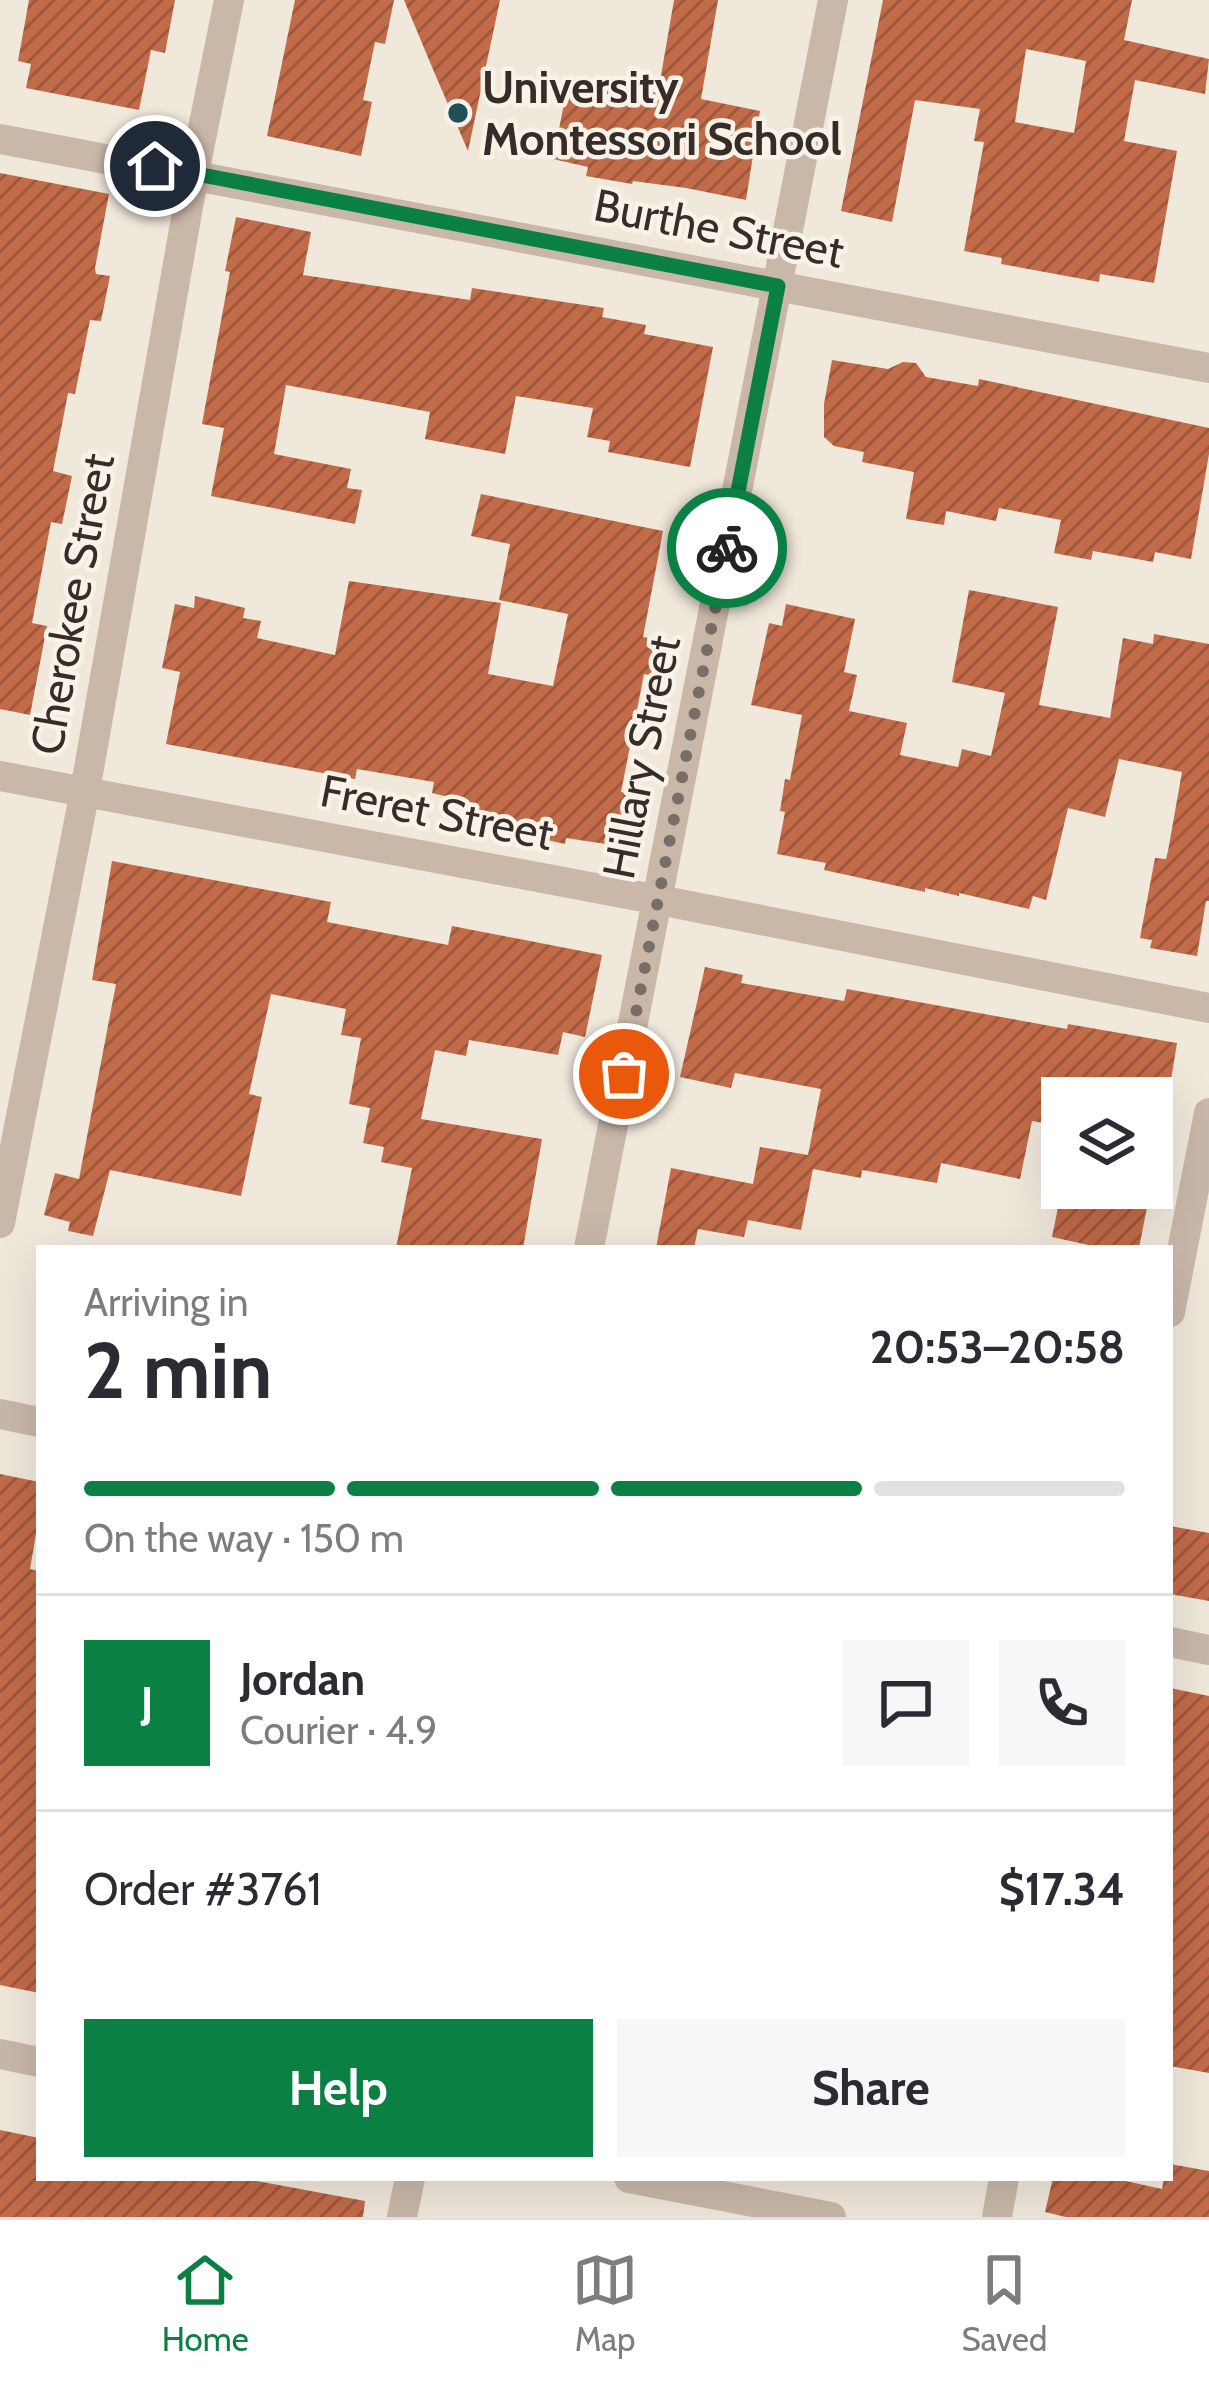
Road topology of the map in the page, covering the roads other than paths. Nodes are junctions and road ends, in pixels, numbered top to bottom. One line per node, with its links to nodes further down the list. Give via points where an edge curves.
1 (229, 0): 4 (street, Cherokee Street)
2 (833, 0): 5 (street, Hillary Street)
3 (0, 139): 4 (street, Burthe Street)
4 (194, 173): 5 (street, Burthe Street); 8 (street, Cherokee Street)
5 (778, 286): 6 (street, Burthe Street); 9 (street, Hillary Street)
6 (1209, 368)
7 (0, 776): 8 (street, Freret Street)
8 (85, 791): 9 (street, Freret Street); 12 (street, Cherokee Street)
9 (659, 900): 10 (street, Freret Street); 13 (street, Hillary Street)
10 (1209, 1008)
11 (1209, 1113): 14 (street)
12 (0, 1223)
13 (590, 1245)
14 (1173, 1297)
15 (0, 1414): 16 (street)
16 (36, 1421)
17 (1173, 1643): 18 (street)
18 (1209, 1650)
19 (0, 2054): 20 (street)
20 (36, 2061)
21 (409, 2181): 24 (street)
22 (645, 2181): 25 (street)
23 (1003, 2181): 26 (street)
24 (402, 2217)
25 (832, 2217)
26 (997, 2217)

